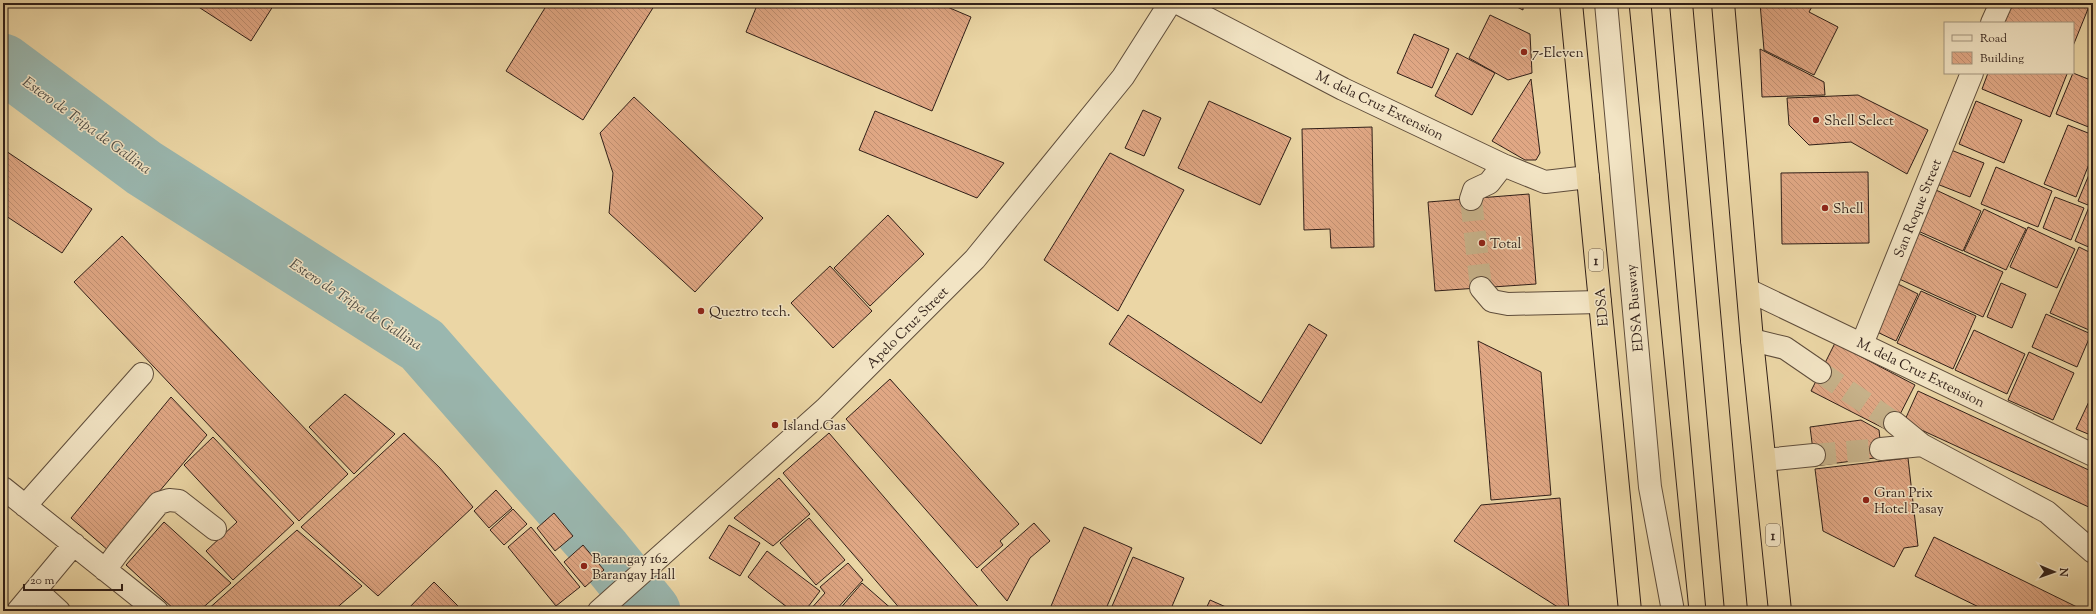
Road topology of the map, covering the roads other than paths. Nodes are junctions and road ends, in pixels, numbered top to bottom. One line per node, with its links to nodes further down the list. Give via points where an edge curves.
1 (1170, 3): 36 (street, Apelo Cruz Street, via 1123,77 975,259 825,409)
2 (1178, 3): 10 (street, M. dela Cruz Extension, via 1343,89)
3 (1571, 3): 11 (highway, EDSA / 1)
4 (1606, 3): 38 (street, EDSA Busway, via 1650,487)
5 (1681, 3): 39 (highway)
6 (1723, 3): 14 (highway, 1)
7 (2001, 3): 8 (street)
8 (1992, 22)
9 (1972, 74): 17 (street, San Roque Street)
10 (1503, 165): 11 (street, M. dela Cruz Extension, via 1545,182); 12 (street, via 1489,183 1474,190)
11 (1588, 177): 15 (highway, EDSA / 1)
12 (1471, 199)
13 (1481, 288): 15 (street, via 1492,301 1508,304)
14 (1748, 290): 16 (highway, 1); 17 (street, M. dela Cruz Extension)
15 (1600, 302): 37 (highway, EDSA / 1)
16 (1752, 340): 18 (street, via 1785,348); 25 (highway, 1)
17 (1862, 344): 24 (street, M. dela Cruz Extension)
18 (1820, 372)
19 (142, 374): 27 (street)
20 (1895, 423): 21 (street)
21 (1922, 445): 22 (street); 30 (street, via 2047,512)
22 (1881, 449)
23 (1814, 455): 25 (street)
24 (2093, 455)
25 (1765, 460): 40 (highway, 1)
26 (3, 488): 27 (street)
27 (26, 506): 29 (street)
28 (214, 529): 31 (street, via 179,501 159,503)
29 (74, 544): 31 (street); 32 (street)
30 (2093, 552)
31 (105, 570): 35 (street)
32 (36, 590): 33 (street); 34 (street)
33 (18, 611)
34 (59, 611)
35 (157, 611)
36 (599, 611)
37 (1630, 611)
38 (1673, 611)
39 (1736, 611)
40 (1780, 611)

